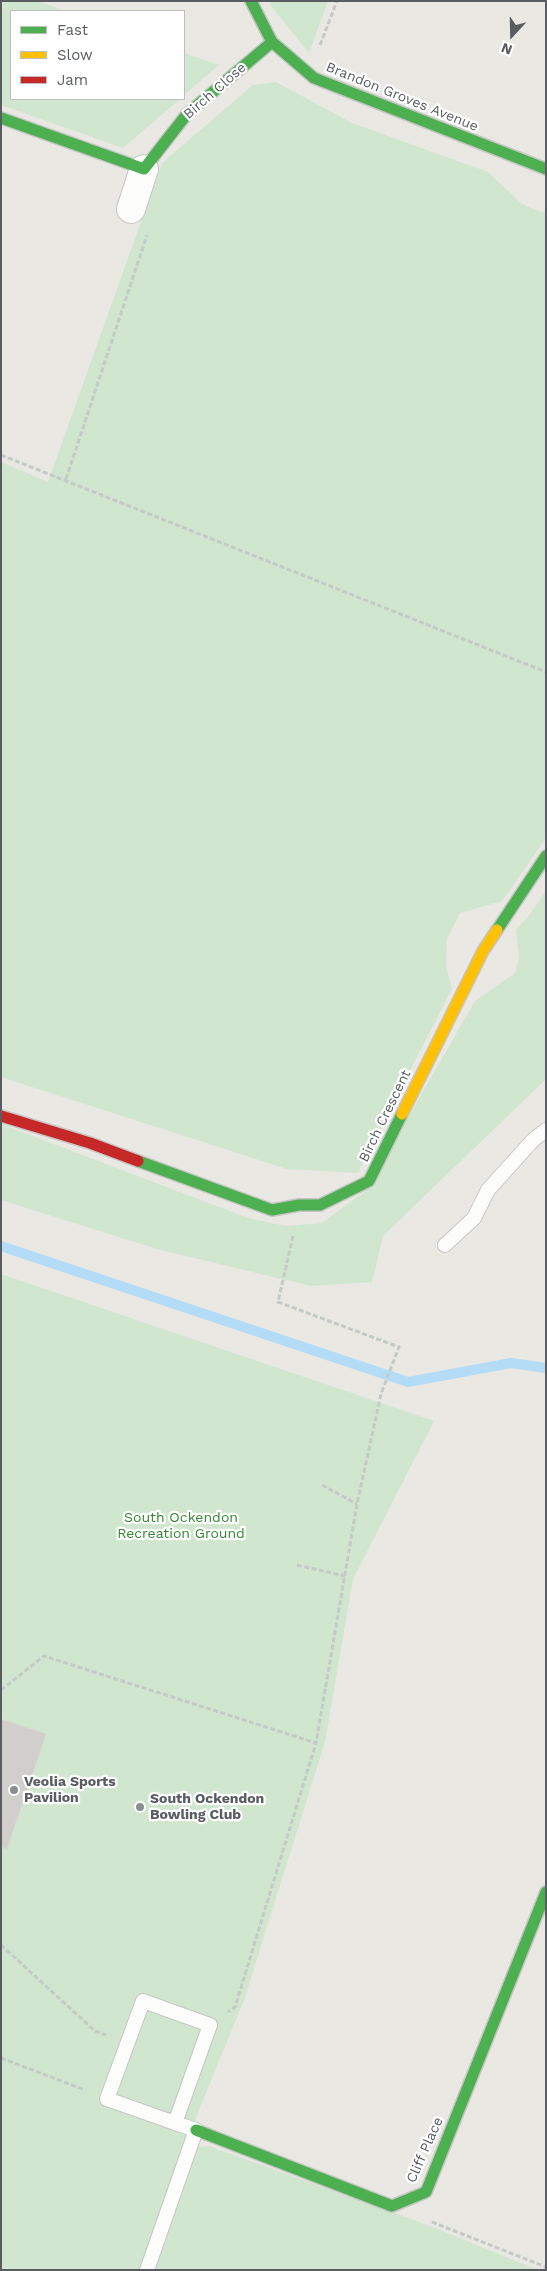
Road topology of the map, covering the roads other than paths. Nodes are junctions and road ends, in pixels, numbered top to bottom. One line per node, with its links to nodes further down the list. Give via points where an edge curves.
1 (251, 1): 2 (street, Brandon Groves Avenue)
2 (272, 42): 4 (street, Birch Close, via 187,114); 5 (street, Brandon Groves Avenue, via 314,78)
3 (1, 118): 4 (street)
4 (144, 169): 6 (street, Birch Close)
5 (546, 169)
6 (140, 218)
7 (546, 856): 8 (street, Birch Crescent, via 483,951 370,1181 320,1205 272,1210 90,1142)
8 (1, 1116)
9 (546, 1130): 10 (lane, via 488,1190 474,1218)
10 (445, 1245)
11 (546, 1892): 13 (street, Cliff Place, via 426,2192 392,2206)
12 (175, 2123): 12 (lane, via 210,2026 142,2001 107,2098); 13 (lane)
13 (196, 2130): 14 (lane)
14 (147, 2270)

